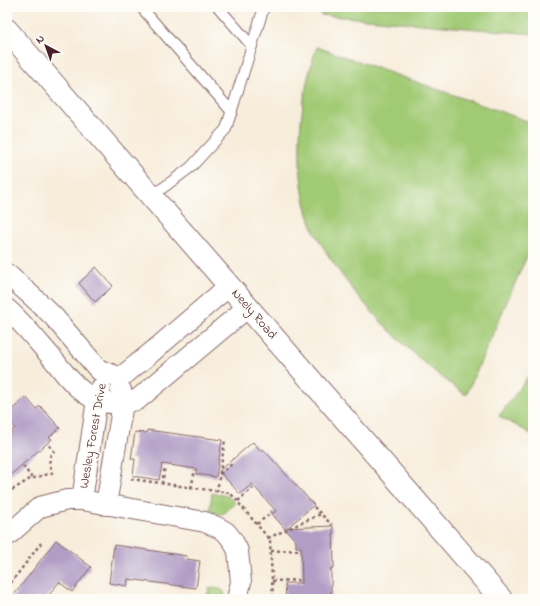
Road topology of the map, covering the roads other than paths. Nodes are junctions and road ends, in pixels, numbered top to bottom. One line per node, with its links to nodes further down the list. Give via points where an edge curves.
1 (141, 7): 6 (lane)
2 (218, 7): 5 (lane)
3 (264, 7): 5 (lane)
4 (7, 30): 7 (street, Neely Road)
5 (252, 46): 6 (lane)
6 (232, 112): 7 (lane, via 226,129 191,167)
7 (152, 196): 9 (street, Neely Road)
8 (7, 274): 12 (street)
9 (229, 286): 10 (street, Neely Road); 14 (street)
10 (248, 307): 15 (street); 23 (street, Neely Road)
11 (7, 309): 13 (street)
12 (53, 316): 13 (street); 16 (street, via 99,370)
13 (32, 334): 17 (street, via 70,380)
14 (152, 352): 15 (street); 16 (street, via 125,374)
15 (170, 374): 18 (street, via 137,400)
16 (112, 375): 17 (street, Wesley Forest Drive); 18 (street, Wesley Forest Drive)
17 (97, 400): 18 (street); 19 (street, Wesley Forest Drive)
18 (122, 403): 20 (street, Wesley Forest Drive)
19 (82, 500): 20 (street, Wesley Forest Drive); 21 (street, Wesley Forest Drive, via 67,500 40,507)
20 (106, 505): 22 (street, Wesley Forest Drive, via 205,522 226,532 239,555 241,582)
21 (7, 536)
22 (237, 599)
23 (501, 599)

